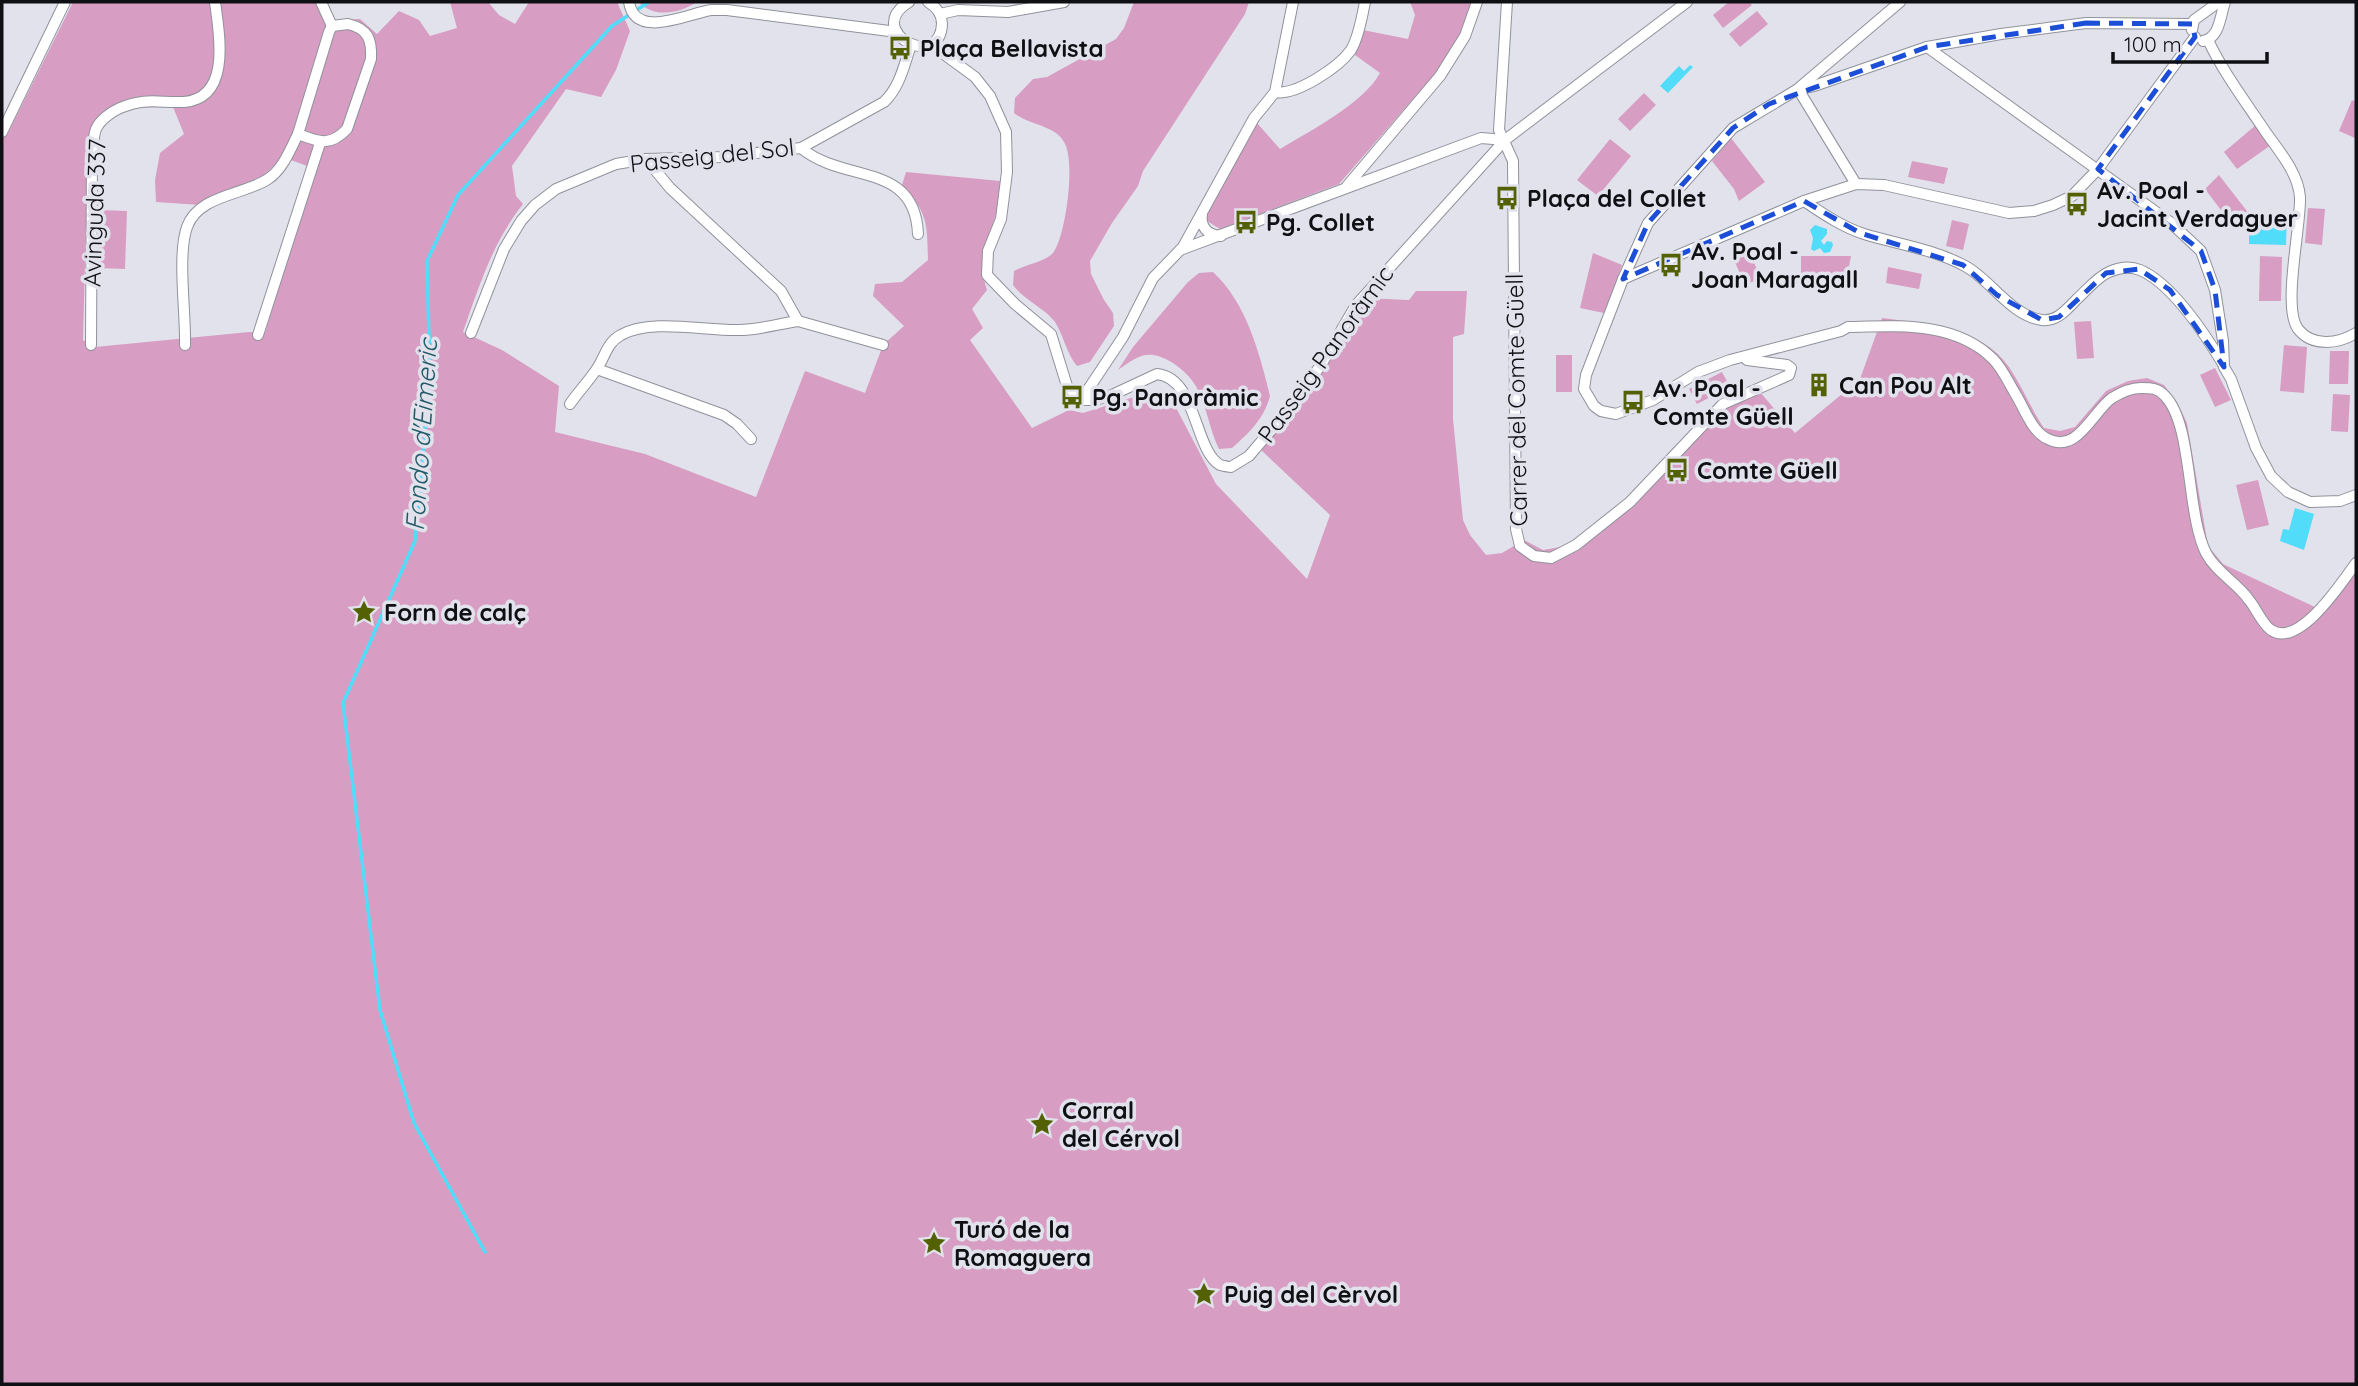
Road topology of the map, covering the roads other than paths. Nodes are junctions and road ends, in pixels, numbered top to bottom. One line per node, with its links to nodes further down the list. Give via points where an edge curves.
1 (65, 2): 30 (street)
2 (215, 2): 51 (street, Avinguda 337, via 221,46 218,74 201,96 186,102 132,103 115,110 96,129)
3 (321, 2): 18 (street)
4 (909, 2): 20 (street, via 896,15)
5 (1064, 2): 14 (street, via 1008,12)
6 (1293, 2): 26 (street)
7 (1364, 2): 27 (street, via 1351,50 1326,73)
8 (1477, 2): 36 (street, via 1465,36 1440,76)
9 (1507, 2): 32 (street, via 1499,107)
10 (1687, 2): 32 (street)
11 (1900, 2): 28 (street)
12 (2219, 2): 16 (street)
13 (2225, 2): 19 (street)
14 (937, 6): 23 (street, via 942,25)
15 (632, 9): 20 (street, via 650,23 727,10)
16 (2202, 15): 17 (street); 19 (street, via 2215,21)
17 (2192, 24): 21 (street); 25 (street, via 2085,23)
18 (332, 26): 31 (street); 33 (street, via 361,27 369,37 371,58 347,129)
19 (2217, 28): 22 (street)
20 (897, 32): 24 (street)
21 (2195, 37): 22 (street); 37 (street)
22 (2208, 40): 49 (street, via 2290,167 2300,195 2291,306 2296,326 2317,342 2345,340)
23 (930, 44): 24 (street); 57 (street, via 975,77 990,96 1006,132 1001,219 988,251 986,275 1051,334 1067,386)
24 (911, 45): 34 (street, Passeig del Sol, via 892,95)
25 (1927, 47): 28 (street); 37 (street)
26 (1279, 80): 27 (street); 29 (street)
27 (1301, 86): 29 (street)
28 (1798, 89): 39 (street); 46 (street, via 1733,128 1682,183 1648,223)
29 (1275, 92): 42 (street, via 1249,126)
30 (2, 132)
31 (298, 134): 33 (street); 52 (street, via 269,179 205,206 187,223 183,249)
32 (1504, 140): 38 (street, via 1481,138); 54 (street, Carrer del Comte Güell, via 1513,161 1516,529 1520,546 1534,556 1551,558 1576,545 1630,502 1723,404 1789,375 1791,368 1758,360); 57 (street, Passeig Panoràmic, via 1356,305 1321,365 1238,465 1219,464 1185,395 1165,375 1157,374 1104,397)
33 (320, 143): 50 (street)
34 (801, 148): 35 (street, Passeig del Sol); 43 (street, via 826,165 879,178 906,194 913,205)
35 (646, 159): 47 (street, via 670,188 780,291); 48 (street, Passeig del Sol, via 616,164 556,190 535,205 504,249)
36 (1362, 169): 38 (street); 40 (street)
37 (2098, 169): 39 (street, via 2072,196 2034,211 2009,213 1884,185); 55 (street, via 2201,251 2215,290)
38 (1373, 179): 40 (street)
39 (1856, 184): 41 (street)
40 (1344, 189): 44 (street)
41 (1804, 201): 46 (street); 55 (street, via 1860,233 1945,256 1974,271 2021,311 2042,320 2059,317 2106,273 2139,269 2170,290)
42 (1203, 210): 44 (street, via 1204,228); 45 (street)
43 (918, 234)
44 (1221, 236): 45 (street)
45 (1180, 250): 57 (street, via 1153,278 1123,337)
46 (1623, 279): 54 (street, via 1586,375 1584,389 1594,406 1616,414)
47 (798, 321): 53 (street); 56 (street, via 741,330 642,327 612,342)
48 (471, 333)
49 (2356, 333)
50 (258, 335)
51 (91, 345)
52 (185, 345)
53 (883, 345)
54 (1730, 360): 61 (street, via 1848,327 1936,330 1966,339 1994,360 2036,429 2046,439 2062,442 2076,436 2111,398 2134,388 2153,387 2166,396 2177,419 2196,526 2207,555 2247,596 2270,629 2281,633 2301,628)
55 (2224, 367): 60 (street, via 2271,477 2288,492 2311,502)
56 (597, 369): 58 (street); 59 (street, via 724,415)
57 (1081, 400)
58 (570, 404)
59 (751, 439)
60 (2356, 495)
61 (2356, 564)

